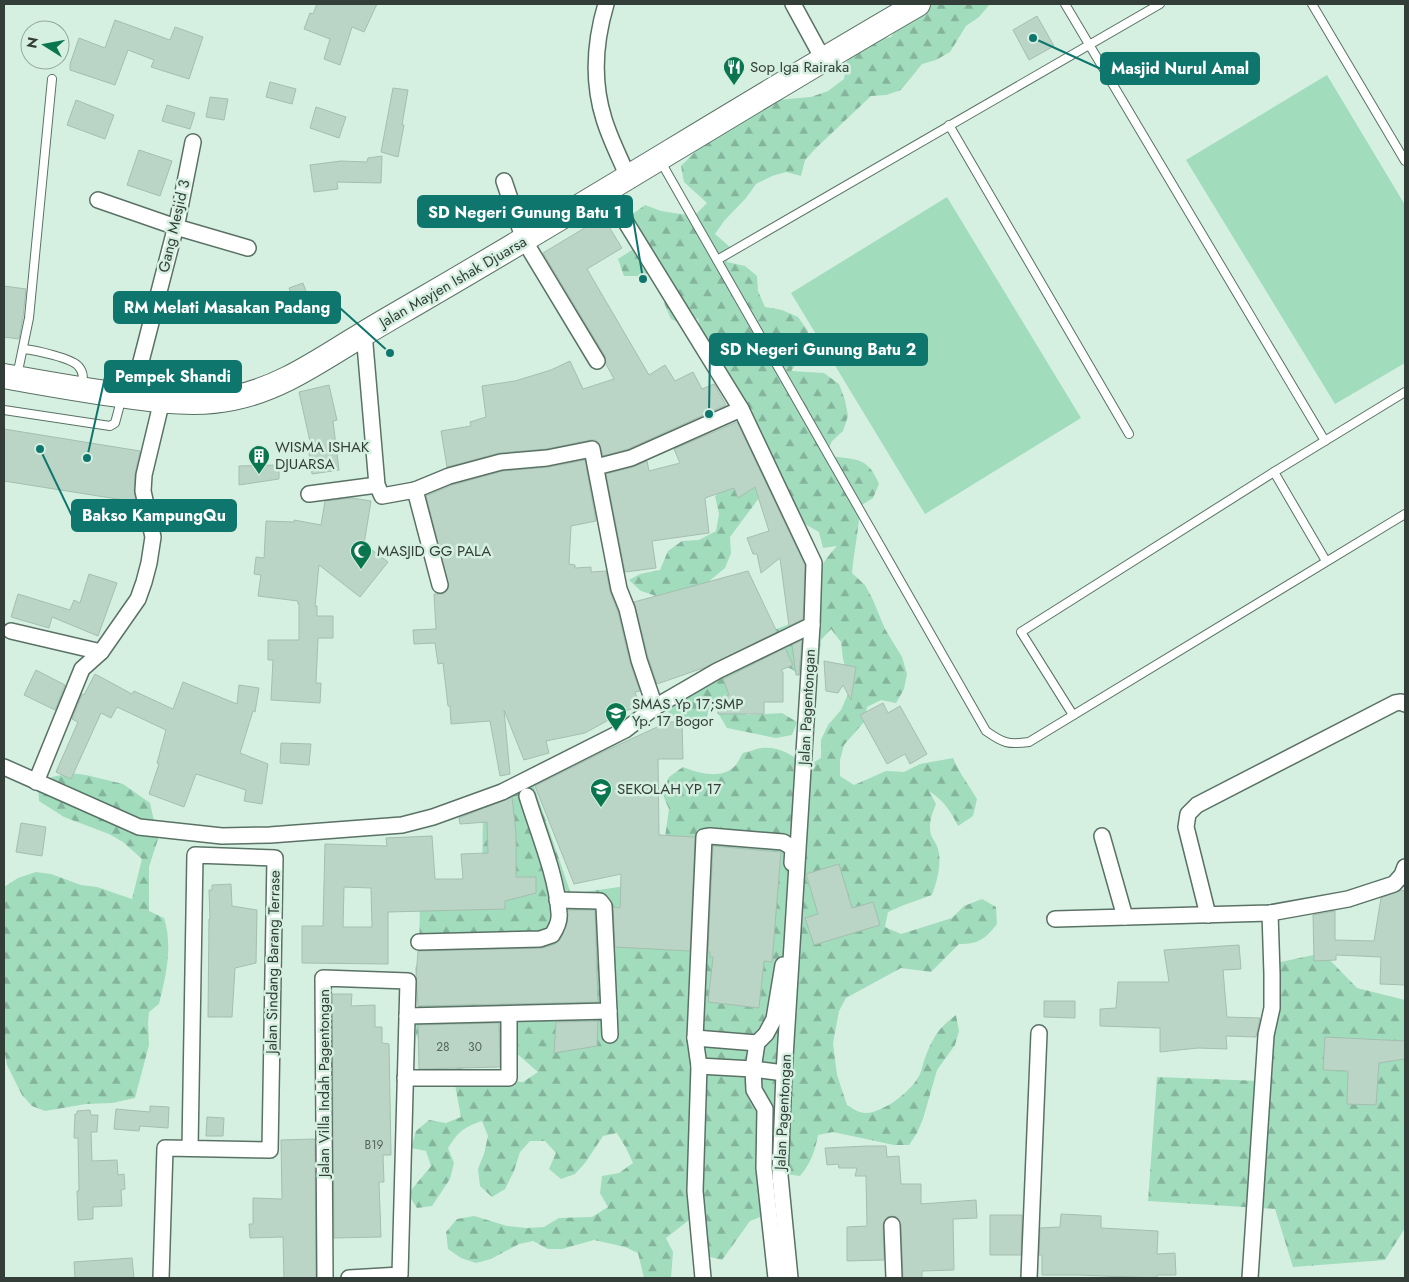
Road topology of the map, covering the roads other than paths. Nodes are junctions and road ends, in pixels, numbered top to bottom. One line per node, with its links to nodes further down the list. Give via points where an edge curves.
1 (606, 4): 14 (street, via 596,46 600,101 604,120)
2 (793, 4): 8 (street)
3 (918, 4): 8 (main road, Jalan Mayjen Ishak Djuarsa)
4 (1065, 4): 7 (lane)
5 (1160, 4): 7 (lane)
6 (1312, 4): 13 (lane)
7 (1090, 45): 10 (lane); 33 (lane)
8 (823, 59): 12 (main road, Jalan Mayjen Ishak Djuarsa)
9 (52, 79): 23 (lane, via 29,318)
10 (950, 125): 21 (lane); 32 (lane)
11 (193, 142): 18 (street, Gang Mesjid 3)
12 (658, 158): 14 (main road, Jalan Mayjen Ishak Djuarsa); 21 (lane)
13 (1405, 161)
14 (628, 177): 16 (main road, Jalan Mayjen Ishak Djuarsa)
15 (504, 181): 19 (street)
16 (606, 190): 19 (main road, Jalan Mayjen Ishak Djuarsa); 30 (street, Jalan Pagentongan)
17 (98, 200): 18 (street)
18 (176, 227): 20 (street); 28 (street, Gang Mesjid 3, via 138,373)
19 (524, 240): 22 (main road, Jalan Mayjen Ishak Djuarsa); 24 (street)
20 (248, 248)
21 (718, 260): 47 (lane, via 986,731 1002,742 1029,742)
22 (364, 333): 29 (main road, Jalan Mayjen Ishak Djuarsa, via 297,375 261,390 210,402); 36 (street)
23 (23, 348): 25 (lane); 26 (lane, via 78,364 83,373)
24 (597, 361)
25 (10, 377): 26 (main road, Jalan Mayjen Ishak Djuarsa)
26 (81, 390): 28 (main road, Jalan Mayjen Ishak Djuarsa)
27 (1405, 392): 33 (lane)
28 (126, 396): 29 (main road, Jalan Mayjen Ishak Djuarsa); 31 (lane, via 115,422 110,426)
29 (162, 400): 44 (street, via 144,475 143,490 153,537 149,563 138,599)
30 (742, 409): 34 (street, via 631,458); 42 (street, Jalan Pagentongan, via 814,563)
31 (4, 410)
32 (1130, 434)
33 (1325, 441): 35 (lane)
34 (596, 467): 37 (street, via 592,449 548,458 501,462 449,476); 46 (street, via 619,589)
35 (1274, 472): 40 (lane); 47 (lane, via 1021,632)
36 (377, 484): 37 (street, via 382,496); 38 (street)
37 (416, 490): 41 (street)
38 (309, 494)
39 (1405, 514): 40 (lane)
40 (1326, 561): 47 (lane)
41 (440, 585)
42 (812, 625): 46 (street, via 717,671); 68 (street, Jalan Pagentongan)
43 (11, 631): 44 (street)
44 (100, 652): 49 (street, via 82,669)
45 (1405, 704): 55 (street, via 1395,703 1197,805 1188,814 1186,827)
46 (655, 707): 49 (street, via 625,730 502,792 402,825 222,836 139,827)
47 (1073, 715)
48 (4, 767): 49 (street)
49 (36, 782)
50 (527, 796): 53 (street)
51 (1102, 836): 56 (street)
52 (1405, 867): 54 (street, via 1394,884 1348,900)
53 (557, 900): 58 (street, via 559,915 556,927 552,935 540,939); 59 (street, via 600,901 604,906)
54 (1270, 913): 55 (street); 80 (street, via 1272,1008 1265,1043)
55 (1208, 915): 56 (street)
56 (1125, 917): 57 (street)
57 (1055, 919)
58 (419, 942)
59 (609, 1011): 60 (street); 63 (street)
60 (509, 1014): 61 (street); 69 (street, via 510,1078)
61 (407, 1016): 69 (street, Jalan Villa Indah Pagentongan); 73 (street, Jalan Villa Indah Pagentongan, via 408,981 323,978)
62 (1039, 1033): 79 (street)
63 (610, 1035)
64 (695, 1038): 65 (street); 65 (street, via 704,838 745,838 784,842 793,848 783,968 774,1019); 66 (street)
65 (757, 1043): 67 (street)
66 (699, 1066): 67 (street); 75 (street, via 695,1191)
67 (754, 1069): 68 (street); 76 (street, via 754,1090 766,1109 764,1168)
68 (784, 1073): 77 (street, Jalan Pagentongan, via 780,1176)
69 (405, 1078): 74 (street, Jalan Villa Indah Pagentongan, via 400,1275)
70 (190, 1148): 70 (street, Jalan Sindang Barang Terrase, via 270,1150 275,858 195,855); 72 (street, Jalan Sindang Barang Terrase, via 165,1148)
71 (892, 1225): 78 (street)
72 (161, 1278)
73 (325, 1278)
74 (349, 1278)
75 (703, 1278)
76 (776, 1278)
77 (790, 1278)
78 (894, 1278)
79 (1029, 1278)
80 (1250, 1278)

